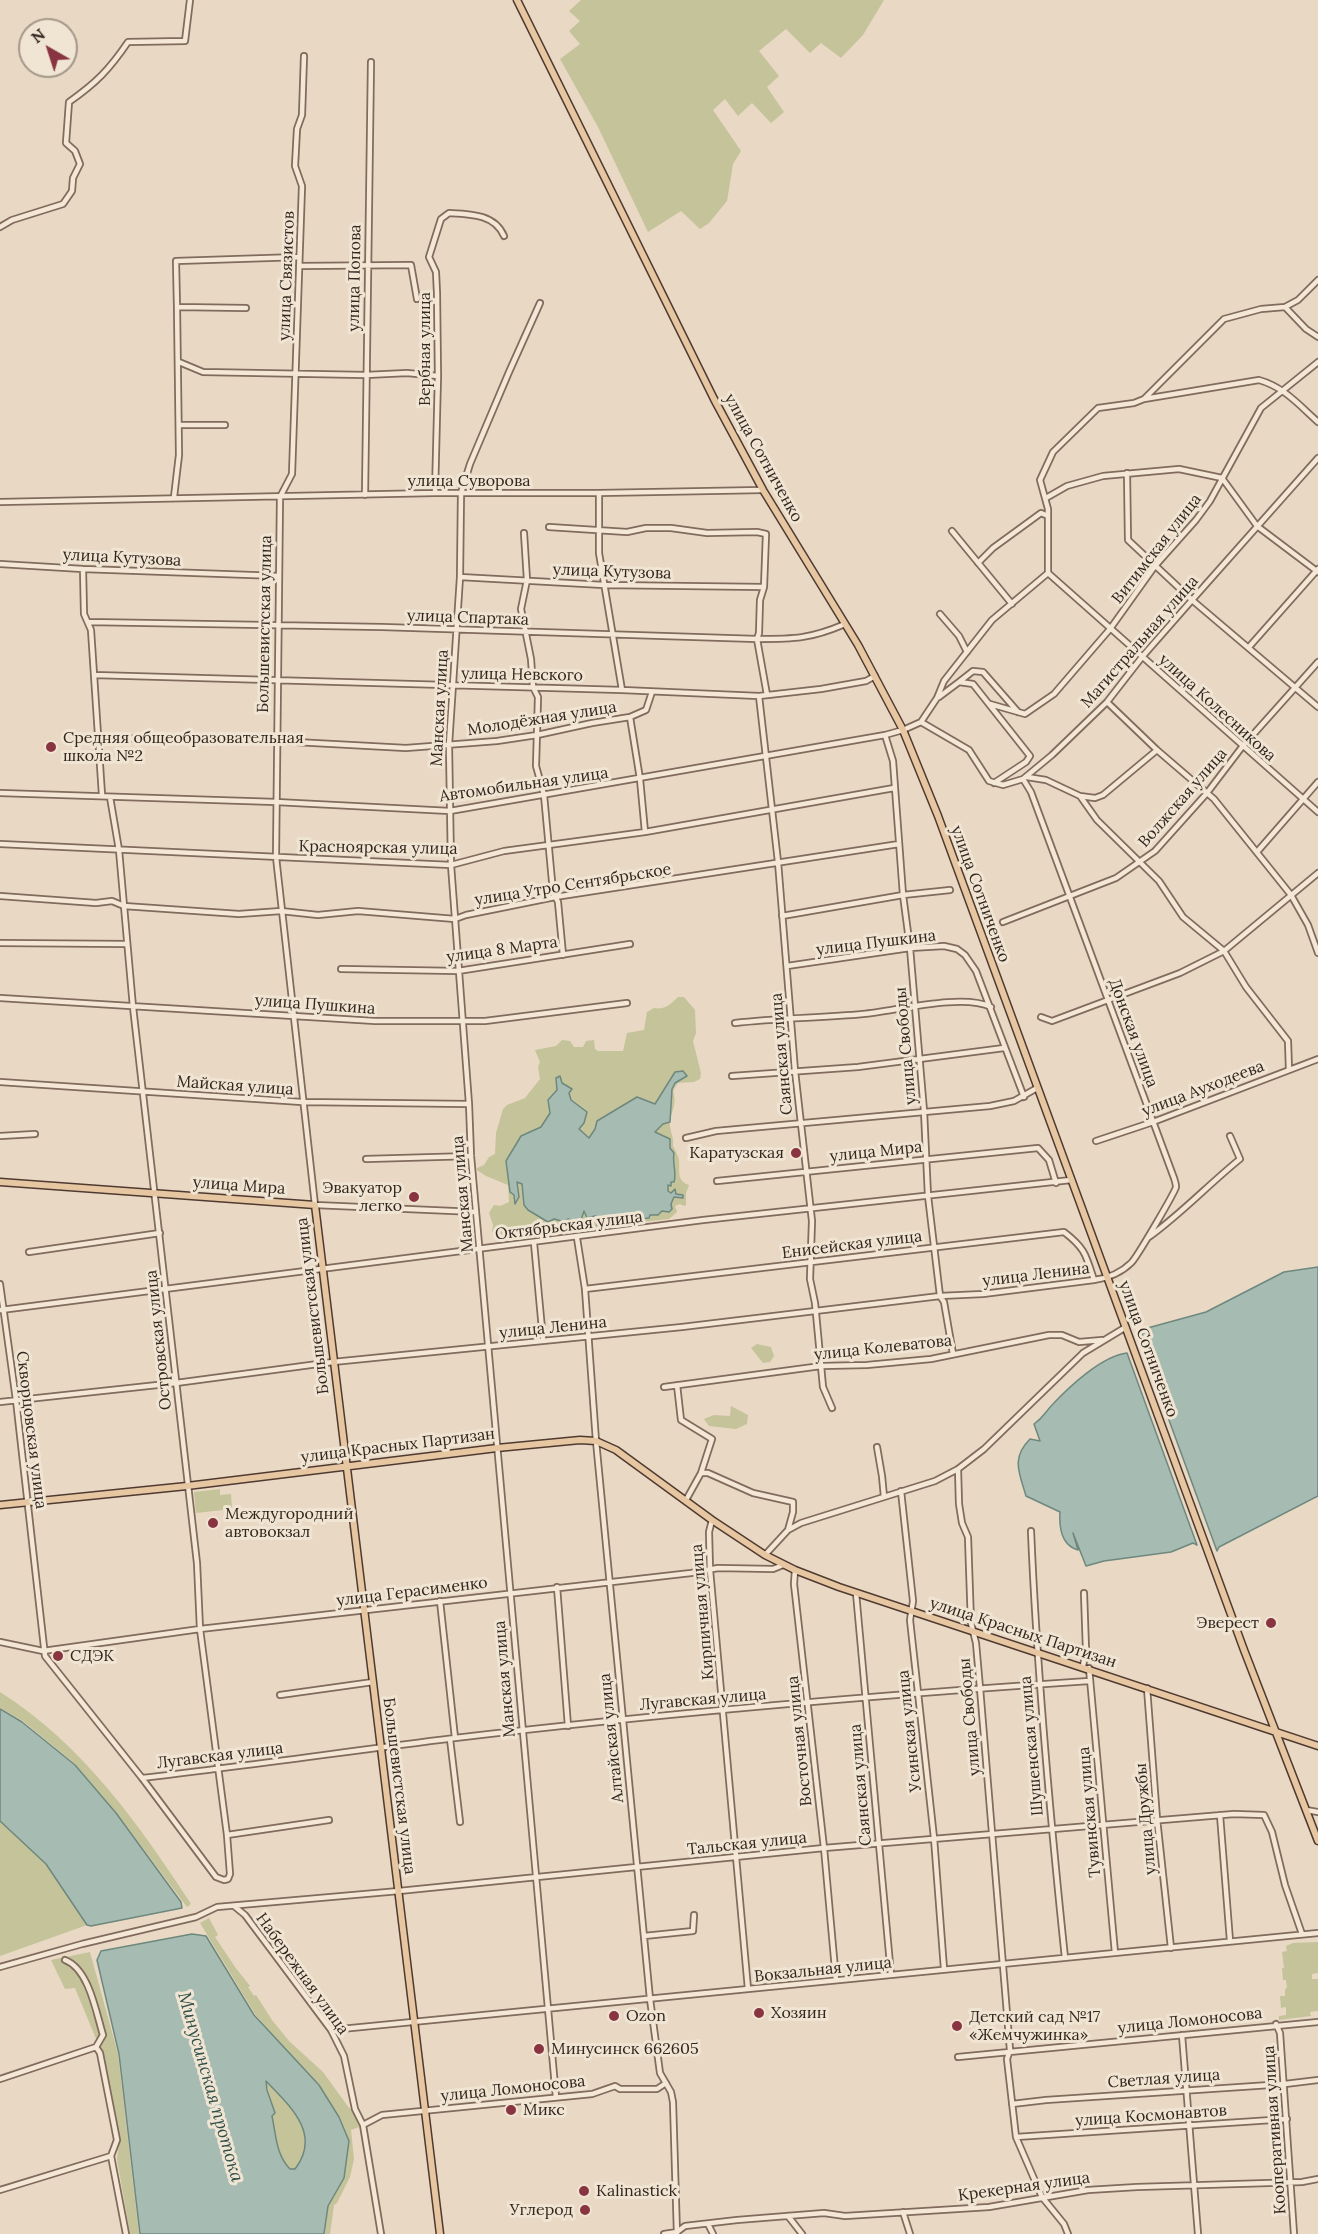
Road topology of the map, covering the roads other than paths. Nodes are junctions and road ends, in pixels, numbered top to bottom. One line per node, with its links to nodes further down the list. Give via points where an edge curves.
1 (190, 0): 5 (street, via 185,40 128,42 112,67 69,102 66,143 75,151 80,164 72,191 63,204)
2 (517, 0): 30 (main road, улица Сотниченко, via 686,344)
3 (304, 56): 7 (street, улица Связистов, via 295,166 302,186)
4 (371, 62): 8 (street, улица Попова)
5 (0, 227)
6 (504, 236): 21 (street, Вербная улица, via 491,219 449,213 441,219 429,257 436,272)
7 (299, 257): 9 (street, улица Связистов); 13 (street, via 176,261)
8 (367, 265): 9 (street); 11 (street, via 411,265); 20 (street, улица Попова)
9 (299, 266): 19 (street, улица Связистов)
10 (1318, 280): 14 (street)
11 (417, 299)
12 (540, 303): 32 (street, Манская улица, via 508,372)
13 (177, 307): 15 (street); 17 (street)
14 (1285, 307): 16 (street); 23 (street, via 1224,319)
15 (246, 308)
16 (1318, 337)
17 (179, 362): 19 (street, via 203,372); 25 (street)
18 (1318, 362): 22 (street, Витимская улица)
19 (297, 374): 20 (street); 36 (street, улица Связистов, via 292,474)
20 (366, 375): 21 (street); 34 (street, улица Попова)
21 (438, 376): 31 (street, Вербная улица)
22 (1284, 391): 23 (street, via 1259,380); 24 (street); 29 (street, Витимская улица, via 1261,408)
23 (1144, 399): 37 (street, via 1098,408 1063,440 1040,480)
24 (1318, 422)
25 (179, 425): 26 (street); 35 (street)
26 (225, 425)
27 (1318, 458): 40 (street, Магистральная улица)
28 (1127, 473): 29 (street, via 1179,469); 37 (street, via 1067,486); 47 (street, via 1128,540)
29 (1222, 478): 40 (street); 47 (street, Витимская улица, via 1210,501)
30 (763, 490): 33 (street, улица Суворова); 60 (main road, улица Сотниченко)
31 (435, 493): 32 (street, улица Суворова); 34 (street, улица Суворова)
32 (461, 493): 33 (street, улица Суворова); 52 (street, Манская улица)
33 (599, 493): 42 (street)
34 (365, 495): 36 (street, улица Суворова)
35 (174, 497): 36 (street, улица Суворова); 38 (street, улица Суворова)
36 (280, 497): 51 (street, Большевистская улица)
37 (1046, 498): 39 (street)
38 (0, 502)
39 (1048, 516): 45 (street, via 1041,513); 50 (street)
40 (1257, 526): 49 (street); 56 (street, Магистральная улица)
41 (549, 527): 42 (street)
42 (600, 530): 54 (street); 55 (street, via 671,528 766,534)
43 (952, 531): 45 (street)
44 (524, 533): 53 (street)
45 (978, 563): 57 (street)
46 (0, 564): 48 (street, улица Кутузова)
47 (1155, 566): 56 (street); 62 (street, Витимская улица)
48 (82, 569): 51 (street, улица Кутузова); 59 (street, via 84,614)
49 (1318, 570): 67 (street)
50 (1048, 573): 57 (street); 62 (street, улица Колесникова)
51 (279, 576): 61 (street, Большевистская улица)
52 (460, 577): 53 (street, улица Кутузова); 63 (street, Манская улица)
53 (527, 580): 54 (street, улица Кутузова); 64 (street, via 521,609)
54 (604, 585): 55 (street, улица Кутузова); 65 (street)
55 (764, 586): 66 (street)
56 (1192, 600): 67 (street); 69 (street, Магистральная улица)
57 (1012, 604): 68 (street, via 992,620)
58 (940, 614): 68 (street)
59 (88, 622): 61 (street, улица Спартака); 71 (street)
60 (845, 624): 66 (street, улица Спартака, via 804,638); 72 (main road, улица Сотниченко)
61 (277, 626): 63 (street, улица Спартака); 73 (street, Большевистская улица)
62 (1110, 629): 69 (street, улица Колесникова); 86 (street, Витимская улица, via 1054,694 1025,714)
63 (456, 630): 64 (street, улица Спартака); 75 (street, Манская улица)
64 (526, 633): 65 (street, улица Спартака); 76 (street)
65 (614, 635): 66 (street, улица Спартака); 78 (street)
66 (757, 639): 80 (street)
67 (1249, 647): 77 (street)
68 (967, 652): 82 (street, via 944,681)
69 (1142, 657): 83 (street, Магистральная улица); 95 (street, улица Колесникова)
70 (1318, 662): 77 (street, Волжская улица)
71 (94, 675): 73 (street, улица Невского); 92 (street)
72 (875, 676): 80 (street, улица Невского, via 821,689); 89 (main road, улица Сотниченко)
73 (277, 680): 75 (street, улица Невского); 93 (street, Большевистская улица)
74 (959, 682): 82 (street); 84 (street, via 973,684); 86 (street, via 973,671 983,672)
75 (454, 686): 76 (street, улица Невского); 94 (street, Манская улица)
76 (533, 687): 78 (street, улица Невского); 90 (street, via 538,697)
77 (1296, 687): 85 (street); 95 (street, Волжская улица)
78 (622, 690): 79 (street, улица Невского)
79 (652, 692): 81 (street, улица Невского); 87 (street, Молодёжная улица, via 646,710)
80 (767, 695): 81 (street, улица Невского)
81 (759, 696): 97 (street, Саянская улица)
82 (937, 698): 88 (street)
83 (1107, 702): 96 (street); 98 (street, Магистральная улица)
84 (990, 704): 86 (street); 101 (street, via 1030,756)
85 (1318, 707)
86 (1019, 713)
87 (630, 717): 90 (street, Молодёжная улица); 99 (street)
88 (921, 722): 89 (street); 101 (street, via 969,750)
89 (903, 730): 91 (street, Автомобильная улица); 164 (main road, улица Сотниченко)
90 (537, 735): 94 (street, Молодёжная улица); 106 (street, via 536,766)
91 (885, 735): 97 (street, Автомобильная улица); 102 (street, улица Свободы, via 893,761)
92 (97, 738): 93 (street, Молодёжная улица); 105 (street)
93 (277, 741): 94 (street, Молодёжная улица, via 406,748); 110 (street, Большевистская улица)
94 (449, 745): 112 (street, Манская улица)
95 (1242, 747): 104 (street, Волжская улица); 109 (street, улица Колесникова)
96 (1157, 750): 104 (street); 107 (street, via 1103,795)
97 (765, 757): 99 (street, Автомобильная улица); 111 (street, Саянская улица)
98 (1025, 778): 101 (street, via 1003,785); 107 (street, via 1046,780); 129 (street, Донская улица)
99 (640, 779): 106 (street, Автомобильная улица); 114 (street)
100 (1318, 782): 109 (street)
101 (994, 783)
102 (894, 788): 111 (street, Красноярская улица); 116 (street, улица Свободы)
103 (0, 793): 105 (street, Автомобильная улица)
104 (1207, 793): 119 (street); 122 (street, Волжская улица)
105 (102, 795): 108 (street, Автомобильная улица)
106 (544, 795): 112 (street, Автомобильная улица); 117 (street)
107 (1080, 796): 122 (street, via 1097,820)
108 (110, 797): 110 (street, Автомобильная улица); 118 (street, Островская улица)
109 (1303, 799): 113 (street, улица Колесникова); 119 (street)
110 (276, 802): 112 (street, Автомобильная улица); 120 (street, Большевистская улица)
111 (771, 809): 114 (street, Красноярская улица); 121 (street, Саянская улица)
112 (450, 811): 123 (street, Манская улица)
113 (1318, 812)
114 (645, 832): 117 (street, Красноярская улица)
115 (0, 844): 118 (street, Красноярская улица)
116 (899, 844): 121 (street, улица Утро Сентябрьское); 126 (street, улица Свободы)
117 (549, 846): 123 (street, Красноярская улица, via 504,851); 130 (street)
118 (119, 850): 120 (street, Красноярская улица); 131 (street, Островская улица)
119 (1257, 852): 127 (street)
120 (276, 858): 123 (street, Красноярская улица); 132 (street, Большевистская улица)
121 (778, 862): 130 (street, улица Утро Сентябрьское); 133 (street, Саянская улица)
122 (1140, 863): 129 (street, Волжская улица, via 1116,878); 140 (street, via 1160,881 1183,917)
123 (452, 865): 134 (street, Манская улица)
124 (1318, 873): 127 (street)
125 (950, 890): 126 (street)
126 (903, 895): 133 (street); 139 (street, улица Свободы)
127 (1291, 895): 140 (street); 141 (street)
128 (0, 896): 131 (street, улица Утро Сентябрьское, via 112,901)
129 (1069, 896): 135 (street, Волжская улица); 147 (street, Донская улица)
130 (555, 897): 134 (street, улица Утро Сентябрьское); 142 (street)
131 (124, 906): 132 (street, улица Утро Сентябрьское, via 239,914); 137 (street, Островская улица)
132 (281, 911): 134 (street, улица Утро Сентябрьское, via 318,915 358,911); 152 (street, Большевистская улица)
133 (782, 916): 143 (street, Саянская улица)
134 (455, 919): 145 (street, Манская улица)
135 (1003, 922)
136 (0, 943): 137 (street)
137 (127, 944): 150 (street, Островская улица)
138 (630, 944): 142 (street, улица 8 Марта)
139 (909, 948): 143 (street, улица Пушкина); 149 (street, улица Свободы); 151 (street, улица Пушкина, via 957,949 976,971)
140 (1224, 951): 147 (street, via 1180,973); 160 (street, via 1288,1041)
141 (1318, 953)
142 (563, 954): 145 (street, улица 8 Марта)
143 (787, 966): 154 (street, Саянская улица)
144 (342, 969): 145 (street, улица 8 Марта)
145 (458, 971): 155 (street, Манская улица)
146 (0, 998): 150 (street, улица Пушкина)
147 (1108, 1000): 153 (street, via 1052,1021); 170 (street, Донская улица)
148 (627, 1003): 155 (street, улица Пушкина)
149 (915, 1006): 151 (street, via 981,1002); 154 (street); 158 (street, улица Свободы)
150 (133, 1007): 152 (street, улица Пушкина); 165 (street, Островская улица)
151 (991, 1007): 157 (street)
152 (293, 1015): 155 (street, улица Пушкина); 167 (street, Большевистская улица)
153 (1041, 1017)
154 (791, 1019): 156 (street); 161 (street, Саянская улица)
155 (463, 1022): 168 (street, Манская улица)
156 (735, 1023)
157 (1004, 1048): 158 (street); 166 (street)
158 (920, 1058): 161 (street); 169 (street, улица Свободы)
159 (1318, 1059): 160 (street, улица Ауходеева)
160 (1289, 1070): 170 (street, улица Ауходеева)
161 (795, 1071): 162 (street); 171 (street, Саянская улица)
162 (732, 1076)
163 (0, 1082): 165 (street, Майская улица)
164 (1037, 1088): 166 (street); 181 (main road, улица Сотниченко)
165 (143, 1092): 167 (street, Майская улица); 185 (street, Островская улица)
166 (1024, 1097): 169 (street, via 990,1106)
167 (302, 1102): 168 (street, Майская улица); 187 (street, Большевистская улица)
168 (469, 1104): 177 (street, Манская улица)
169 (924, 1111): 171 (street); 179 (street, улица Свободы)
170 (1153, 1122): 176 (street, улица Ауходеева); 192 (street, Донская улица, via 1176,1188)
171 (800, 1124): 175 (street, via 716,1131); 180 (street, Саянская улица)
172 (35, 1134): 173 (street)
173 (0, 1136)
174 (1230, 1136): 192 (street, via 1240,1158)
175 (686, 1138)
176 (1096, 1141)
177 (471, 1156): 178 (street); 189 (street, Манская улица)
178 (366, 1159)
179 (927, 1161): 180 (street, улица Мира); 184 (street, улица Мира, via 1038,1148 1049,1160); 186 (street, улица Свободы)
180 (806, 1173): 182 (street, улица Мира); 188 (street, Саянская улица)
181 (1071, 1180): 184 (street, Октябрьская улица); 199 (main road, улица Сотниченко)
182 (717, 1181)
183 (0, 1182): 185 (main road, улица Мира)
184 (1056, 1183): 186 (street, Октябрьская улица)
185 (155, 1193): 187 (main road, улица Мира); 190 (street, Островская улица)
186 (928, 1196): 188 (street, Октябрьская улица); 194 (street, улица Свободы)
187 (315, 1204): 189 (street, улица Мира); 198 (main road, Большевистская улица)
188 (809, 1209): 191 (street, Октябрьская улица); 197 (street, Саянская улица)
189 (476, 1212): 195 (street, Манская улица)
190 (160, 1233): 196 (street); 202 (street, Островская улица)
191 (577, 1238): 193 (street, Октябрьская улица); 203 (street, Алтайская улица)
192 (1147, 1239): 199 (street, Донская улица, via 1132,1263)
193 (534, 1243): 195 (street, Октябрьская улица); 210 (street)
194 (934, 1247): 197 (street, Енисейская улица); 200 (street, Енисейская улица, via 1064,1232 1080,1244); 204 (street, улица Свободы)
195 (480, 1249): 198 (street, Октябрьская улица); 211 (street, Манская улица)
196 (29, 1252)
197 (809, 1261): 203 (street, Енисейская улица); 206 (street, Саянская улица)
198 (323, 1267): 202 (street, Октябрьская улица); 213 (main road, Большевистская улица)
199 (1108, 1278): 200 (street, улица Ленина); 207 (main road, улица Сотниченко)
200 (1094, 1280): 204 (street, улица Ленина)
201 (0, 1284): 205 (street, Скворцовская улица)
202 (165, 1287): 205 (street, Октябрьская улица); 215 (street, Островская улица)
203 (585, 1289): 208 (street, Алтайская улица)
204 (940, 1296): 206 (street, улица Ленина); 212 (street, улица Свободы)
205 (2, 1310): 218 (street, Скворцовская улица)
206 (814, 1311): 208 (street, улица Ленина); 214 (street, Саянская улица)
207 (1126, 1327): 209 (street); 267 (main road, улица Сотниченко)
208 (587, 1336): 210 (street, улица Ленина); 221 (street, Алтайская улица)
209 (1102, 1340): 212 (street, улица Колеватова, via 1079,1342 1049,1335); 225 (street)
210 (543, 1341): 211 (street, улица Ленина)
211 (489, 1347): 213 (street, улица Ленина); 223 (street, Манская улица)
212 (953, 1354): 214 (street, улица Колеватова, via 867,1365)
213 (333, 1362): 215 (street, улица Ленина); 224 (main road, Большевистская улица)
214 (821, 1366): 216 (street, улица Колеватова); 220 (street, Саянская улица, via 823,1387)
215 (176, 1383): 218 (street, улица Ленина); 227 (street, Островская улица)
216 (677, 1385): 217 (street, улица Колеватова); 226 (street, via 681,1419 712,1439)
217 (664, 1387)
218 (16, 1400): 219 (street, улица Ленина); 231 (street, Скворцовская улица)
219 (0, 1402)
220 (832, 1408)
221 (596, 1441): 223 (main road, улица Красных Партизан); 230 (main road, улица Красных Партизан, via 616,1450); 240 (street, Алтайская улица)
222 (877, 1447): 229 (street)
223 (497, 1448): 224 (main road, улица Красных Партизан); 242 (street, Манская улица)
224 (347, 1466): 227 (main road, улица Красных Партизан); 246 (main road, Большевистская улица)
225 (958, 1469): 228 (street); 249 (street, улица Свободы, via 959,1504 968,1537)
226 (701, 1473): 230 (street); 234 (street, via 753,1493 793,1502)
227 (187, 1486): 231 (main road, улица Красных Партизан); 248 (street, Островская улица)
228 (901, 1491): 229 (street); 247 (street, Усинская улица, via 914,1601)
229 (884, 1497): 234 (street, via 825,1514)
230 (686, 1500): 233 (main road, улица Красных Партизан)
231 (28, 1502): 232 (main road, улица Красных Партизан); 251 (street, Скворцовская улица)
232 (0, 1505)
233 (712, 1520): 236 (main road, улица Красных Партизан); 238 (street, Кирпичная улица)
234 (788, 1530): 236 (street)
235 (1031, 1531): 252 (street, Шушенская улица)
236 (765, 1555): 237 (main road, улица Красных Партизан)
237 (783, 1565): 238 (street, улица Герасименко, via 773,1569); 239 (main road, улица Красных Партизан)
238 (710, 1569): 240 (street, улица Герасименко); 263 (street, Кирпичная улица)
239 (795, 1570): 243 (main road, улица Красных Партизан); 262 (street, Восточная улица)
240 (609, 1582): 241 (street, улица Герасименко); 264 (street, Алтайская улица)
241 (557, 1587): 242 (street, улица Герасименко); 265 (street)
242 (509, 1593): 245 (street, улица Герасименко); 266 (street, Манская улица)
243 (856, 1593): 247 (main road, улица Красных Партизан); 261 (street, Саянская улица)
244 (1084, 1593): 253 (street, Тувинская улица)
245 (440, 1601): 246 (street, улица Герасименко); 268 (street)
246 (365, 1610): 248 (street, улица Герасименко); 255 (main road, Большевистская улица)
247 (911, 1610): 249 (main road, улица Красных Партизан); 259 (street, Усинская улица)
248 (200, 1629): 251 (street, улица Герасименко); 271 (street, Островская улица)
249 (973, 1631): 252 (main road, улица Красных Партизан); 257 (street, улица Свободы)
250 (0, 1642): 251 (street)
251 (43, 1651): 272 (street)
252 (1036, 1651): 253 (main road, улица Красных Партизан); 256 (street, Шушенская улица)
253 (1086, 1667): 254 (street, Тувинская улица); 258 (main road, улица Красных Партизан)
254 (1089, 1681): 256 (street, Лугавская улица); 279 (street, Тувинская улица)
255 (373, 1682): 260 (street); 270 (main road, Большевистская улица)
256 (1039, 1684): 257 (street, Лугавская улица); 280 (street, Шушенская улица)
257 (980, 1688): 259 (street, Лугавская улица); 281 (street, улица Свободы)
258 (1147, 1688): 267 (main road, улица Красных Партизан); 276 (street, улица Дружбы)
259 (919, 1693): 261 (street, Лугавская улица); 283 (street, Усинская улица)
260 (280, 1695)
261 (866, 1698): 262 (street, Лугавская улица); 285 (street, Саянская улица)
262 (808, 1703): 263 (street, Лугавская улица); 286 (street, Восточная улица)
263 (723, 1710): 264 (street, Лугавская улица); 287 (street, Кирпичная улица)
264 (622, 1719): 265 (street, Лугавская улица); 288 (street, Алтайская улица)
265 (568, 1726): 266 (street, Лугавская улица)
266 (522, 1731): 268 (street, Лугавская улица); 289 (street, Манская улица)
267 (1275, 1731): 269 (main road, улица Красных Партизан); 273 (main road, улица Сотниченко)
268 (452, 1738): 270 (street, Лугавская улица); 278 (street)
269 (1318, 1746)
270 (382, 1747): 271 (street, Лугавская улица); 290 (main road, Большевистская улица)
271 (219, 1770): 272 (street, Лугавская улица); 282 (street, Островская улица)
272 (142, 1778): 282 (street, Островская улица, via 216,1878 224,1880 230,1874)
273 (1306, 1810): 274 (street); 284 (main road, улица Сотниченко)
274 (1318, 1812)
275 (1220, 1815): 276 (street, Тальская улица); 296 (street, Тальская улица, via 1264,1815); 298 (street)
276 (1157, 1819): 279 (street, Тальская улица); 299 (street, улица Дружбы)
277 (329, 1820): 282 (street)
278 (460, 1821)
279 (1103, 1824): 280 (street, Тальская улица); 300 (street, Тувинская улица)
280 (1051, 1828): 281 (street, Тальская улица); 301 (street, Шушенская улица)
281 (993, 1833): 283 (street, Тальская улица); 303 (street, улица Свободы)
282 (227, 1834)
283 (934, 1838): 285 (street, Тальская улица); 305 (street, Усинская улица)
284 (1318, 1841)
285 (878, 1844): 286 (street, Тальская улица); 306 (street, Саянская улица)
286 (824, 1848): 287 (street, Тальская улица); 307 (street, Восточная улица)
287 (737, 1857): 288 (street, Тальская улица); 308 (street, Кирпичная улица)
288 (636, 1866): 289 (street, Тальская улица); 297 (street, Алтайская улица)
289 (535, 1876): 290 (street, Тальская улица); 310 (street, Манская улица)
290 (399, 1891): 291 (street, Тальская улица); 312 (main road, Большевистская улица)
291 (248, 1905): 292 (street, Тальская улица); 293 (street)
292 (234, 1906): 293 (street, Набережная улица); 304 (street, Тальская улица, via 212,1908 196,1917)
293 (245, 1915): 314 (street, Набережная улица)
294 (694, 1915): 297 (street, via 693,1931)
295 (1318, 1933): 296 (street, Вокзальная улица)
296 (1302, 1934): 298 (street, Вокзальная улица)
297 (644, 1936): 309 (street, Алтайская улица)
298 (1230, 1941): 299 (street, Вокзальная улица)
299 (1171, 1948): 300 (street, Вокзальная улица)
300 (1115, 1953): 301 (street, Вокзальная улица)
301 (1065, 1958): 303 (street, Вокзальная улица)
302 (65, 1960): 316 (street, via 74,1963 84,1977 103,2035)
303 (1003, 1964): 305 (street, Вокзальная улица); 317 (street, улица Свободы)
304 (0, 1967)
305 (944, 1969): 306 (street, Вокзальная улица)
306 (891, 1975): 307 (street, Вокзальная улица)
307 (836, 1980): 308 (street, Вокзальная улица)
308 (748, 1989): 309 (street, Вокзальная улица)
309 (650, 1999): 310 (street, Вокзальная улица); 321 (street, Алтайская улица, via 660,2073)
310 (547, 2010): 312 (street, Вокзальная улица); 324 (street, Манская улица)
311 (1318, 2022): 313 (street, улица Ломоносова)
312 (415, 2023): 314 (street, Вокзальная улица); 326 (main road, Большевистская улица)
313 (1276, 2025): 315 (street, улица Ломоносова); 322 (street, Кооперативная улица)
314 (331, 2030): 328 (street, Набережная улица, via 344,2056 354,2109)
315 (1182, 2035): 317 (street, улица Ломоносова); 323 (street)
316 (96, 2047): 319 (street); 331 (street, via 117,2140)
317 (1010, 2050): 318 (street, улица Ломоносова); 325 (street, улица Свободы, via 1007,2059)
318 (958, 2057)
319 (0, 2079)
320 (1318, 2080): 322 (street, Светлая улица)
321 (666, 2083): 324 (street, улица Ломоносова, via 657,2089 615,2086 592,2094); 340 (street, Алтайская улица, via 675,2120)
322 (1285, 2084): 323 (street, Светлая улица); 327 (street, Кооперативная улица)
323 (1188, 2089): 325 (street, Светлая улица); 329 (street)
324 (556, 2097): 326 (street, улица Ломоносова)
325 (1012, 2104): 330 (street, улица Свободы)
326 (426, 2110): 328 (street, улица Ломоносова, via 382,2115); 343 (main road, Большевистская улица)
327 (1287, 2119): 329 (street, улица Космонавтов); 333 (street, Кооперативная улица)
328 (363, 2125): 342 (street, Набережная улица)
329 (1191, 2126): 330 (street, улица Космонавтов); 334 (street)
330 (1016, 2137): 336 (street, улица Свободы)
331 (111, 2156): 335 (street); 341 (street)
332 (1318, 2179): 333 (street, Крекерная улица)
333 (1291, 2182): 334 (street, Крекерная улица); 350 (street, Кооперативная улица)
334 (1195, 2186): 336 (street, Крекерная улица, via 1127,2187); 349 (street)
335 (0, 2190)
336 (1042, 2197): 337 (street, Крекерная улица, via 989,2207); 348 (street, улица Свободы)
337 (903, 2212): 338 (street, Крекерная улица); 347 (street)
338 (788, 2216): 339 (street, Крекерная улица); 346 (street)
339 (708, 2224): 340 (street, Крекерная улица, via 685,2226); 345 (street)
340 (677, 2233): 344 (street, Крекерная улица)
341 (126, 2234)
342 (381, 2234)
343 (440, 2234)
344 (664, 2234)
345 (713, 2234)
346 (802, 2234)
347 (910, 2234)
348 (1068, 2234)
349 (1198, 2234)
350 (1294, 2234)

